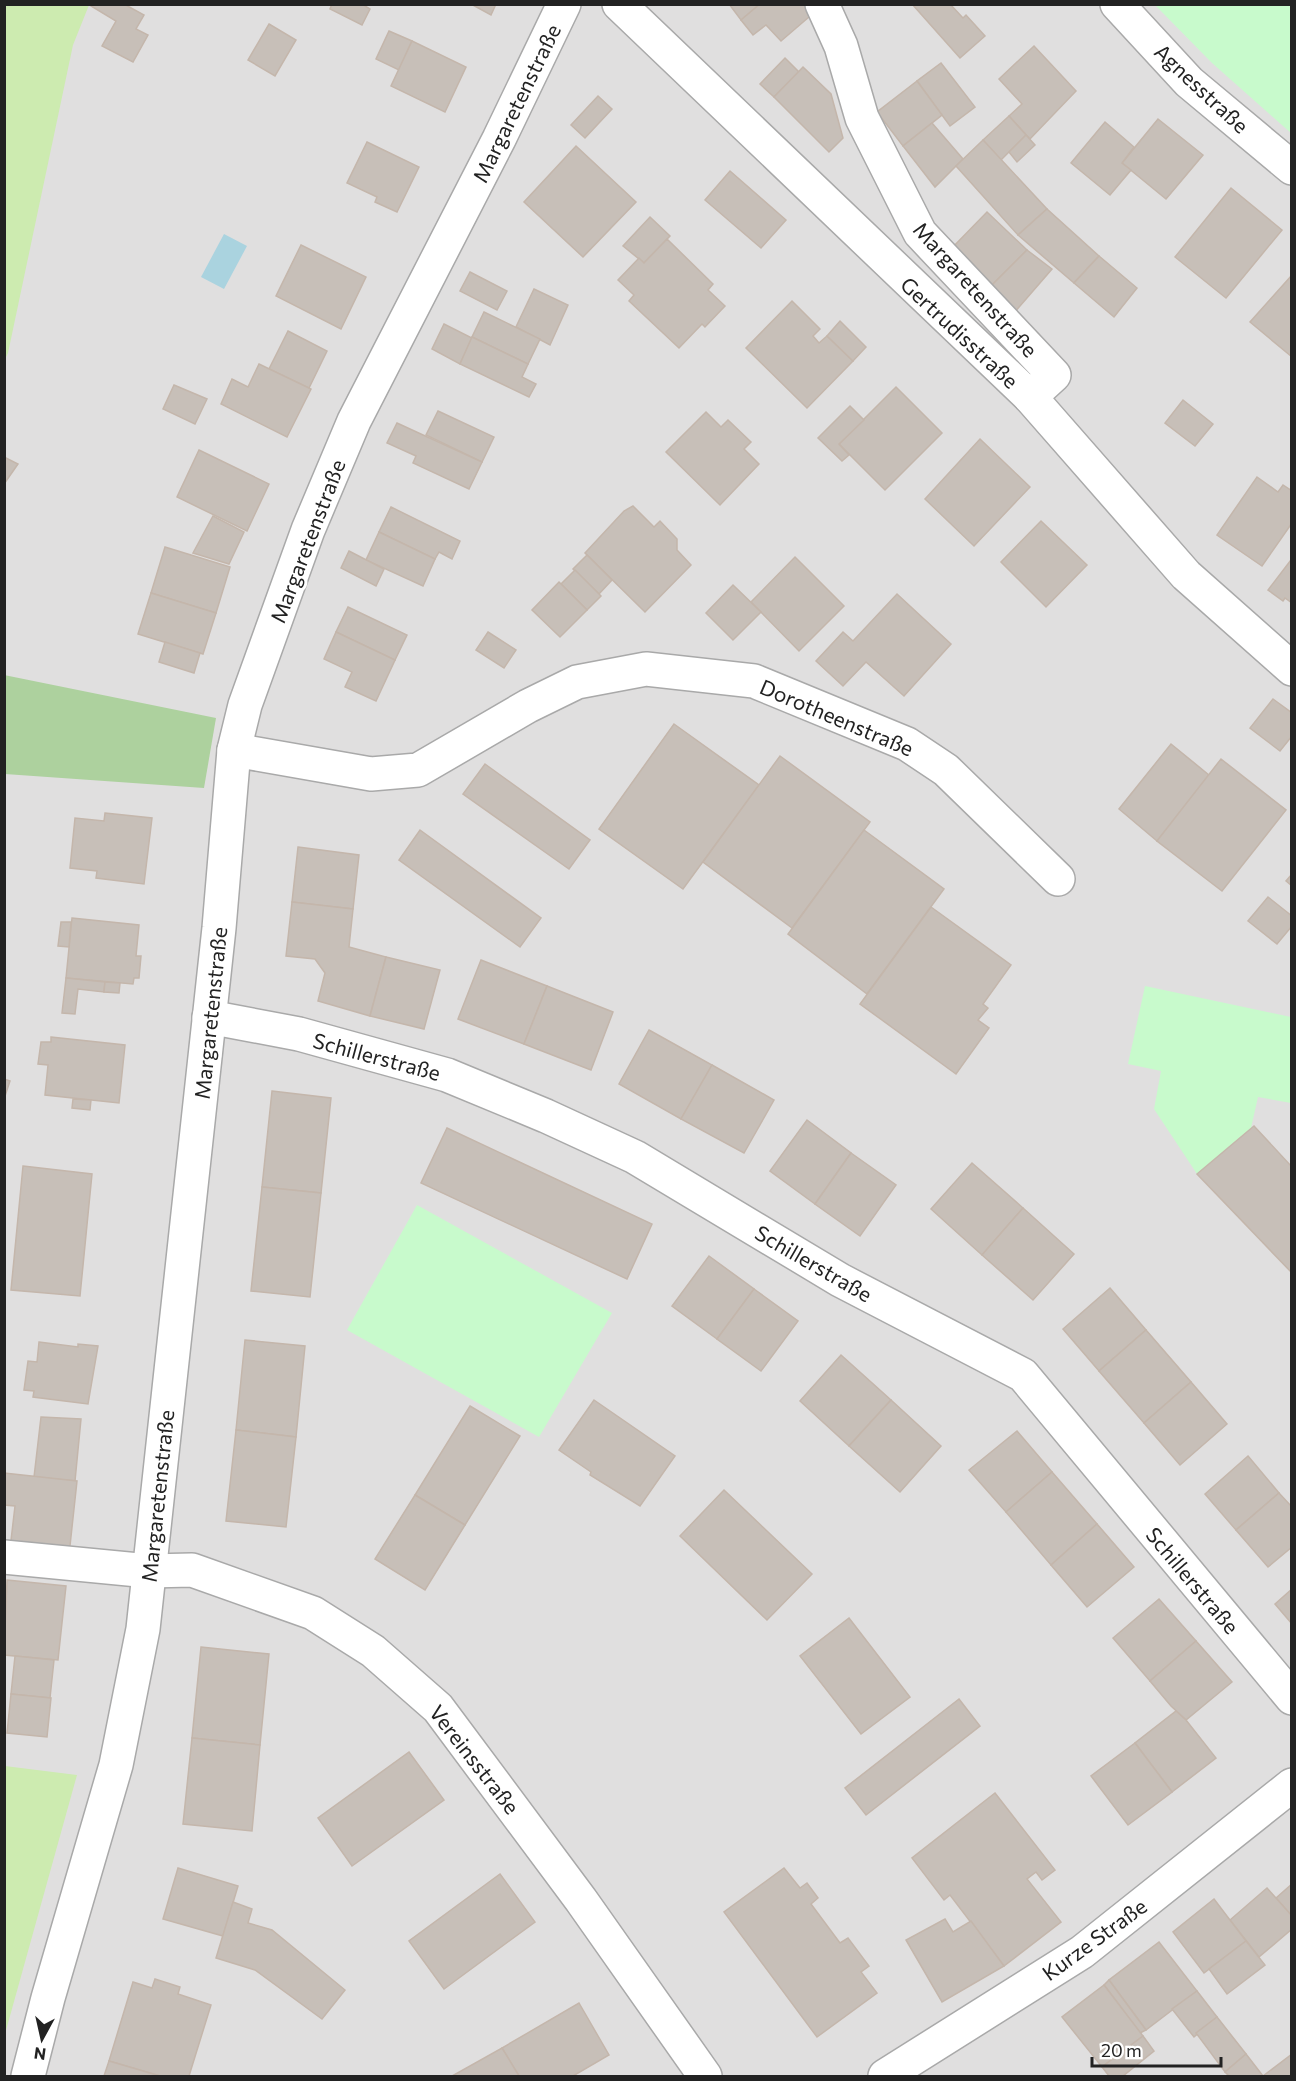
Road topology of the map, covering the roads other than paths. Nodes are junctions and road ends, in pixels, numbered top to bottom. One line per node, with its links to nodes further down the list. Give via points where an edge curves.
1 (564, 4): 8 (street, Margaretenstraße, via 500,139 354,421 308,530 245,705)
2 (619, 4): 6 (street, Gertrudisstraße)
3 (822, 4): 6 (street, Margaretenstraße, via 841,46 862,118 920,233 1054,375)
4 (1117, 4): 5 (street, Agnesstraße, via 1189,82)
5 (1292, 168)
6 (1030, 397): 7 (street, Gertrudisstraße, via 1186,575)
7 (1292, 669)
8 (234, 750): 9 (street, Dorotheenstraße, via 371,774 418,770 577,682 646,669 754,681 907,744 946,771); 10 (street, Margaretenstraße)
9 (1058, 879)
10 (209, 1017): 12 (street, Margaretenstraße); 13 (street, Schillerstraße, via 299,1034 447,1075 546,1116 635,1157 840,1280 1023,1375)
11 (4, 1557): 12 (street, Vereinsstraße)
12 (149, 1571): 15 (street, Margaretenstraße, via 143,1629 116,1764); 16 (street, Vereinsstraße, via 192,1570 313,1613 373,1651 438,1708)
13 (1292, 1698)
14 (1292, 1785): 17 (street, Kurze Straße, via 1082,1952)
15 (28, 2076)
16 (705, 2076)
17 (885, 2076)

